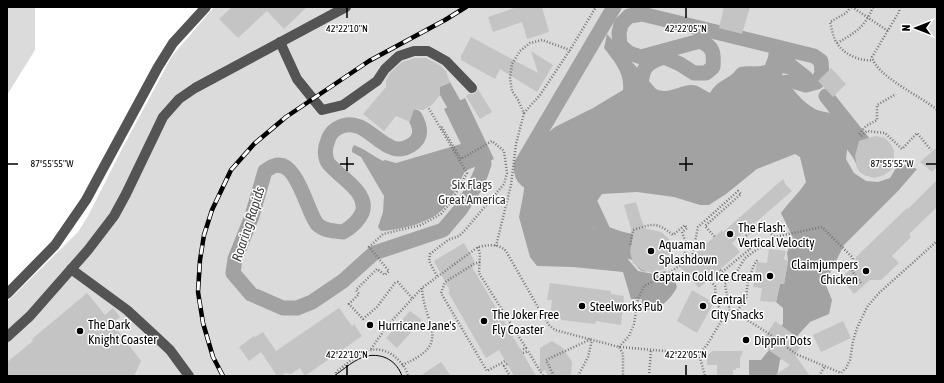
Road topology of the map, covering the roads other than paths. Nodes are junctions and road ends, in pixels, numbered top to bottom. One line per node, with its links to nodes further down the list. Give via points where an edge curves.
1 (206, 7): 6 (lane, via 158,67 86,200 55,245)
2 (346, 7): 3 (lane)
3 (280, 42): 4 (lane, via 297,79 322,110 343,105 377,81 399,56 414,51 428,51 446,61); 5 (lane, via 194,88 179,99 163,117 114,216)
4 (472, 88)
5 (71, 268): 7 (lane, via 30,316); 8 (lane, via 153,334 170,350)
6 (7, 294)
7 (7, 337)
8 (189, 376)

